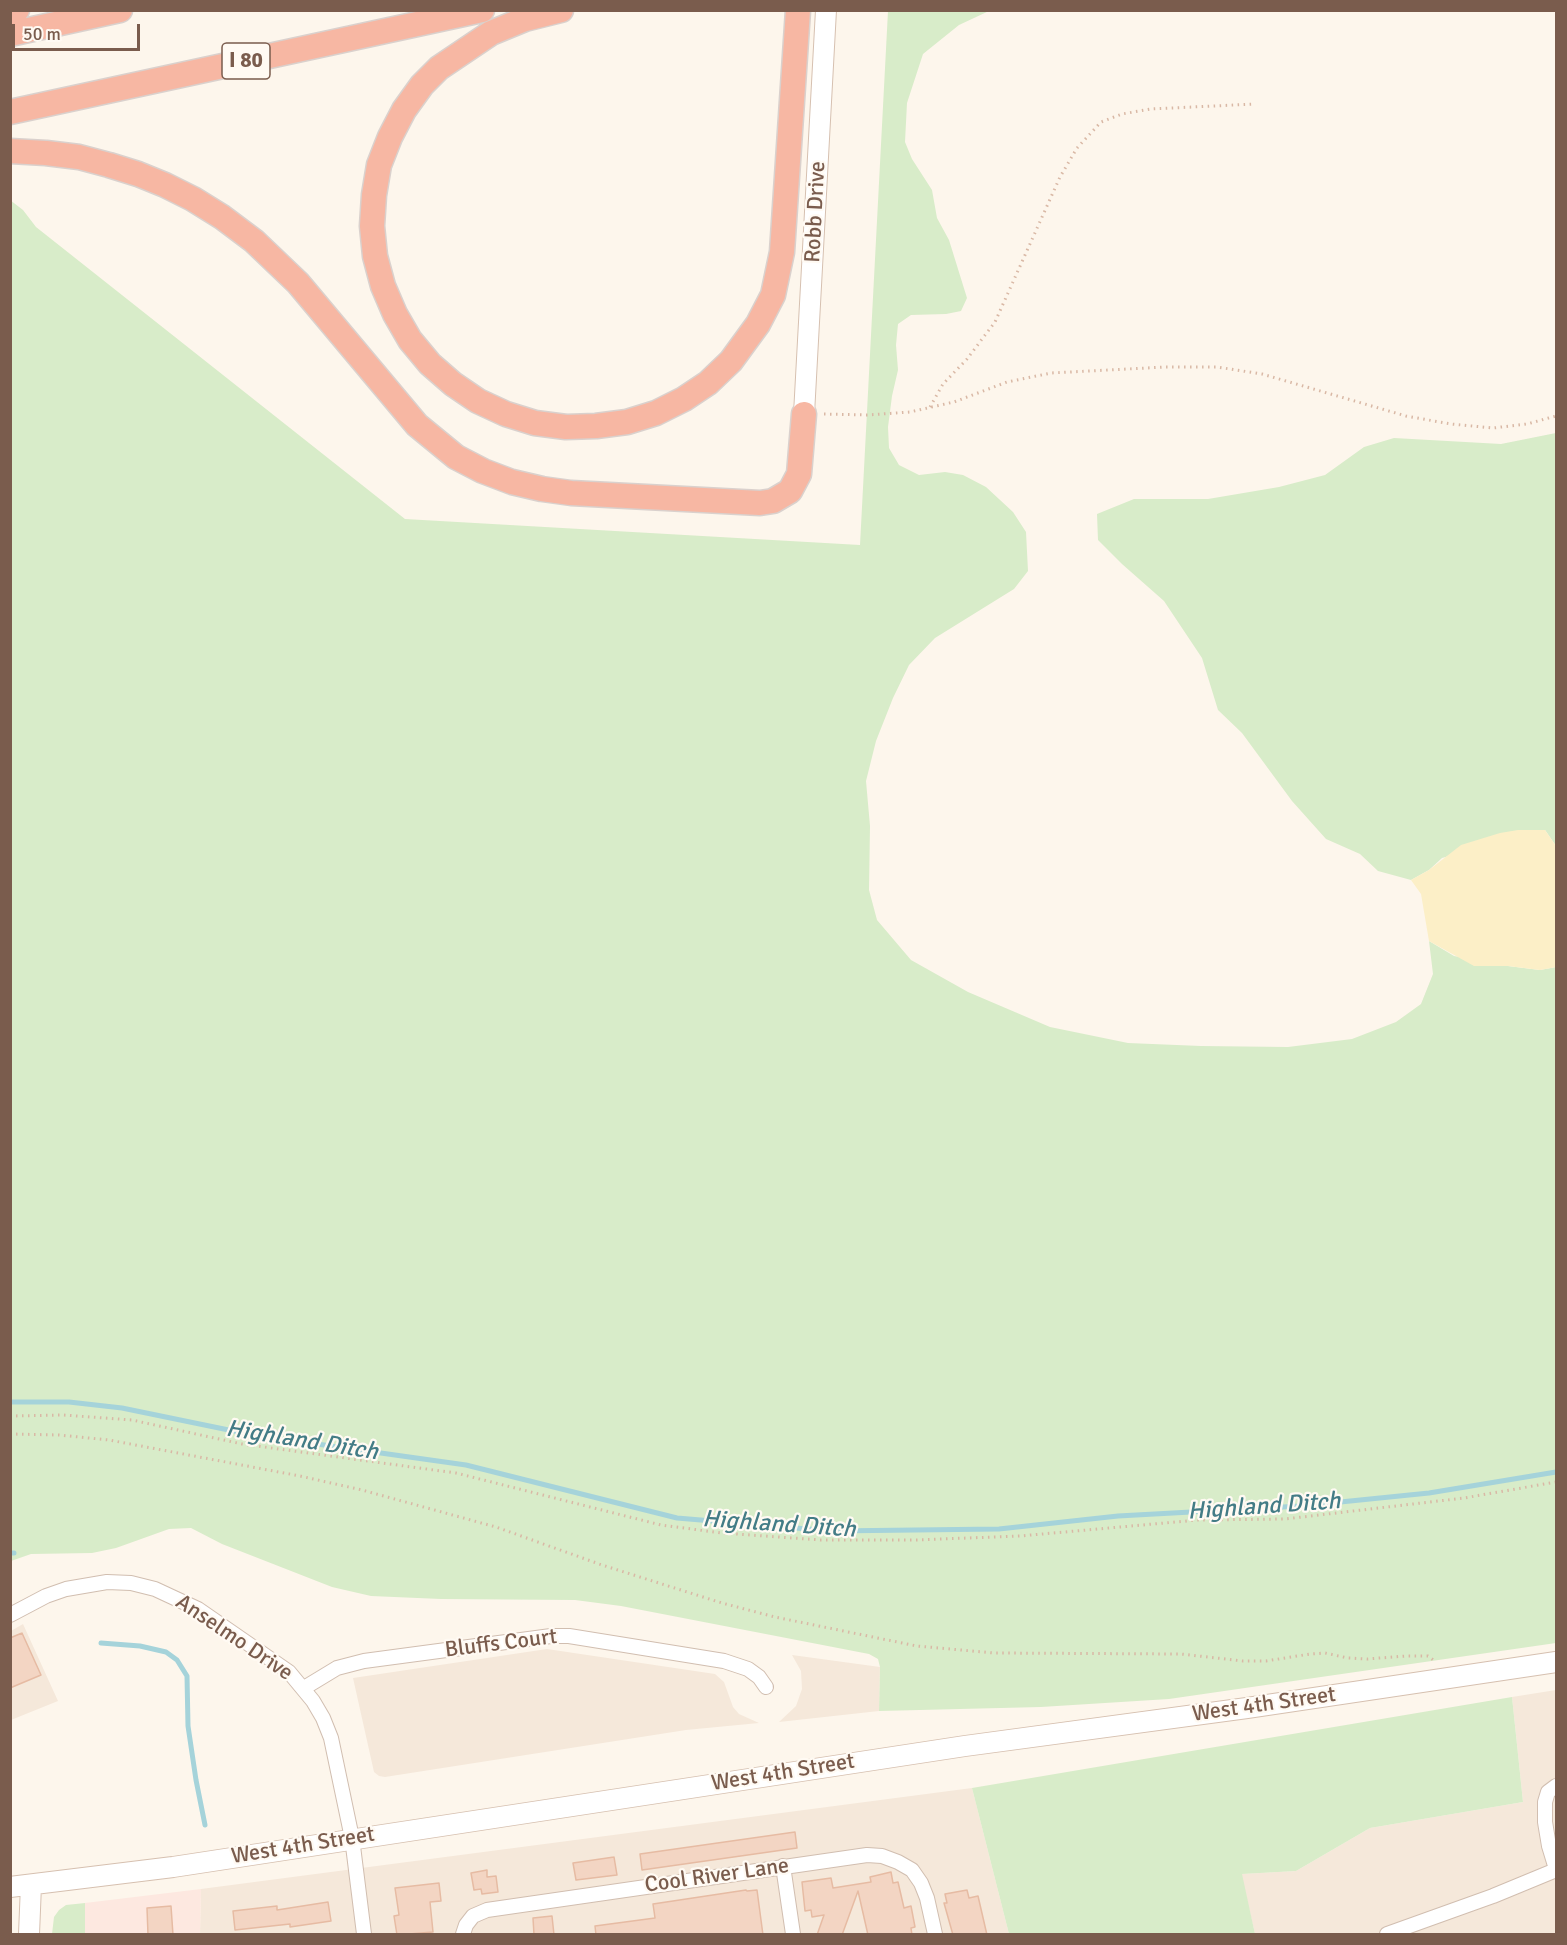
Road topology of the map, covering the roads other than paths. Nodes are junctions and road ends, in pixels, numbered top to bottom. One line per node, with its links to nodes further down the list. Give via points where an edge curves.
1 (17, 10): 7 (highway)
2 (120, 10): 8 (highway)
3 (482, 10): 9 (highway, I 80)
4 (561, 10): 5 (highway, via 491,33 439,68 422,85 404,110 379,165 373,216 375,256 383,286 410,340 430,364 478,402 535,423 566,427 627,422 684,399 708,382 750,337 773,294 782,252)
5 (798, 10)
6 (826, 10): 11 (main road, Robb Drive)
7 (10, 12)
8 (10, 34)
9 (10, 111)
10 (10, 151): 11 (highway, via 79,157 128,171 165,185 222,217 298,283 417,425 456,457 512,482 571,493 773,501 790,491 799,474)
11 (804, 414)
12 (10, 1615): 15 (street, Anselmo Drive, via 66,1588 131,1583 155,1589 198,1609 273,1659)
13 (1557, 1662): 17 (main road, West 4th Street)
14 (766, 1687): 15 (street, Bluffs Court, via 748,1669 724,1661 551,1636 357,1663 337,1668)
15 (304, 1688): 17 (street, Anselmo Drive, via 331,1738)
16 (1557, 1786): 19 (street, via 1548,1792 1545,1802 1549,1846)
17 (352, 1838): 20 (main road, West 4th Street); 23 (street)
18 (783, 1866): 24 (street, Cool River Lane, via 487,1910 473,1916); 25 (street); 26 (street, Cool River Lane, via 867,1855 898,1862 912,1870 921,1882)
19 (1557, 1869): 27 (street)
20 (31, 1885): 21 (main road, West 4th Street); 22 (main road)
21 (10, 1887)
22 (29, 1935)
23 (364, 1935)
24 (463, 1935)
25 (793, 1935)
26 (935, 1935)
27 (1387, 1935)

